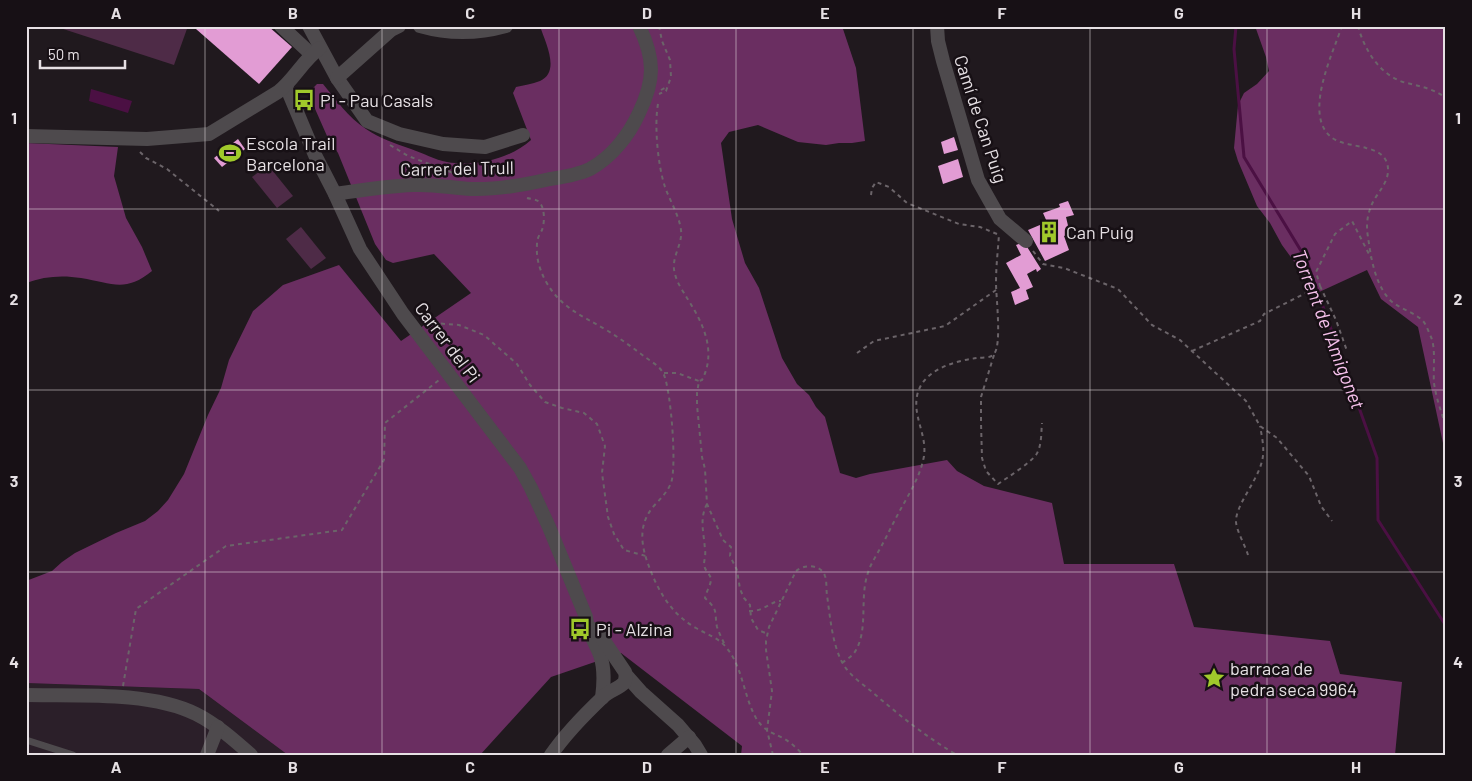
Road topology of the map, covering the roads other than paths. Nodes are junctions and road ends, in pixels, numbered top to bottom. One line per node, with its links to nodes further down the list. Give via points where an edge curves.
1 (281, 26): 8 (street, Carrer del Trull)
2 (309, 26): 8 (street, Carrer del Trull)
3 (399, 26): 9 (street)
4 (420, 26): 5 (street, via 466,33)
5 (506, 26)
6 (639, 26): 13 (street, Carrer del Trull, via 650,55 652,78 648,93 621,143 590,168 502,188 414,185)
7 (937, 26): 14 (street, Camí de Can Puig, via 943,61 978,180 1000,219)
8 (315, 51): 9 (street, Carrer del Trull); 10 (street)
9 (337, 78): 12 (street, Carrer del Trull, via 367,122 399,134 443,144 484,148)
10 (286, 86): 11 (street, via 209,134 147,139); 13 (street, Carrer del Pi)
11 (26, 136)
12 (523, 136)
13 (335, 194): 15 (street, Carrer del Pi, via 366,259 528,482)
14 (1023, 238)
15 (586, 617): 16 (street, Carrer del Pi); 17 (street, Carrer del Pi, via 594,624)
16 (604, 677): 17 (street, via 608,685); 17 (street, via 613,666); 19 (street, Carrer del Pi)
17 (621, 679): 19 (street); 21 (street, via 668,715)
18 (26, 695): 20 (street, via 120,698 169,705 196,714)
19 (602, 698): 26 (street)
20 (218, 727): 24 (street); 25 (street)
21 (689, 738): 27 (street); 28 (street)
22 (26, 740): 23 (lane)
23 (74, 755)
24 (207, 755)
25 (251, 755)
26 (551, 755)
27 (668, 755)
28 (701, 755)

